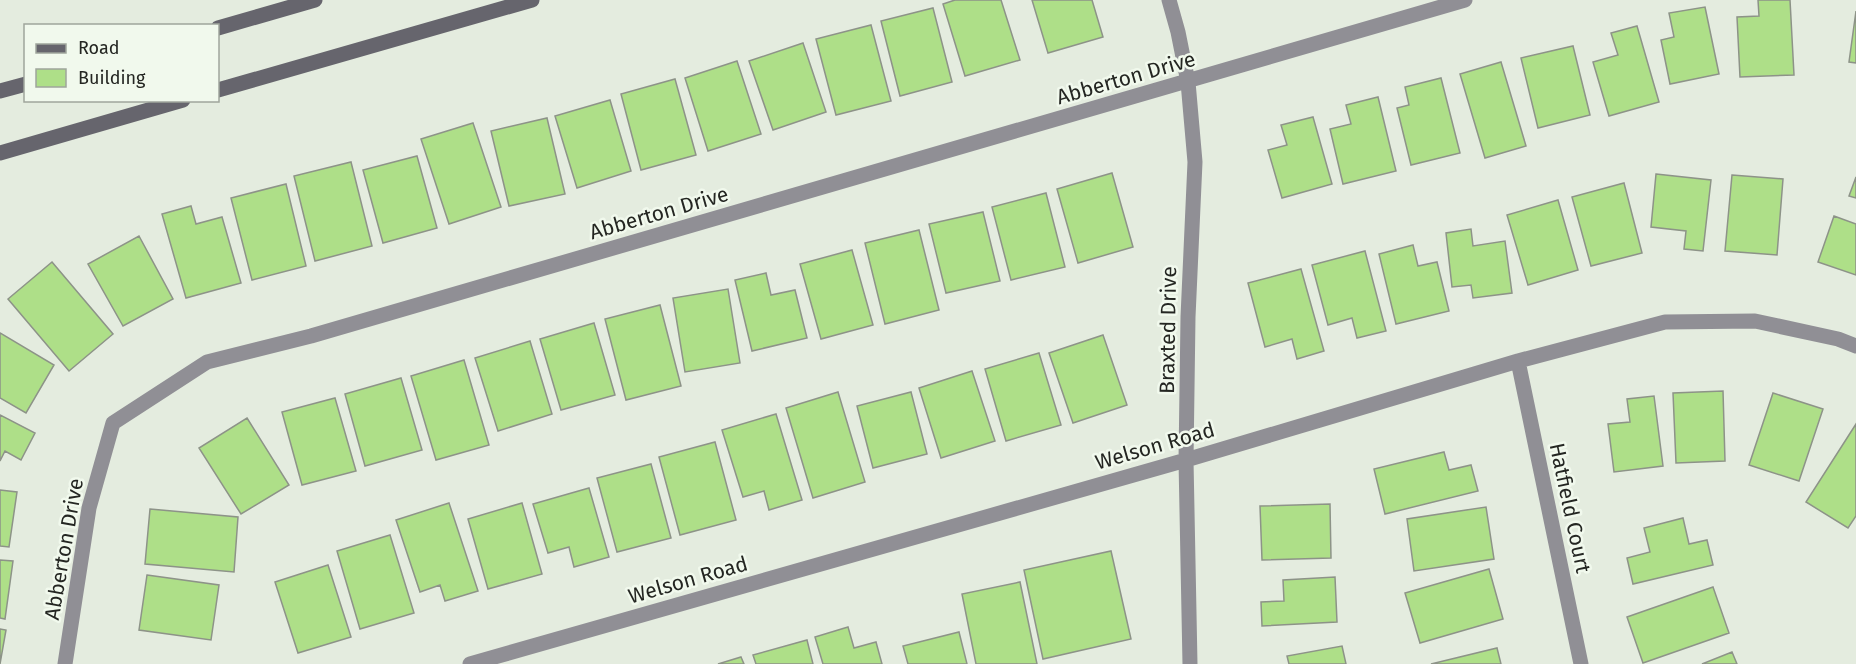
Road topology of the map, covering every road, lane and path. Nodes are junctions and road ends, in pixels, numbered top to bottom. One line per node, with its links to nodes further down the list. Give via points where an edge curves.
1 (315, 0): 5 (street)
2 (532, 0): 8 (street)
3 (1168, 0): 6 (street, Braxted Drive)
4 (1465, 0): 6 (street, Abberton Drive)
5 (219, 28)
6 (1188, 82): 14 (street, Braxted Drive, via 1195,162); 15 (street, Abberton Drive, via 311,336 207,362 113,423 89,508)
7 (24, 85): 9 (street)
8 (219, 90)
9 (0, 91)
10 (176, 102): 11 (street)
11 (0, 153)
12 (1856, 346): 13 (street, Welson Road, via 1755,321 1665,322)
13 (1518, 361): 14 (street, Welson Road); 18 (street, Hatfield Court)
14 (1186, 459): 16 (street, Welson Road); 17 (street, Braxted Drive)
15 (65, 664)
16 (470, 664)
17 (1190, 664)
18 (1581, 664)

